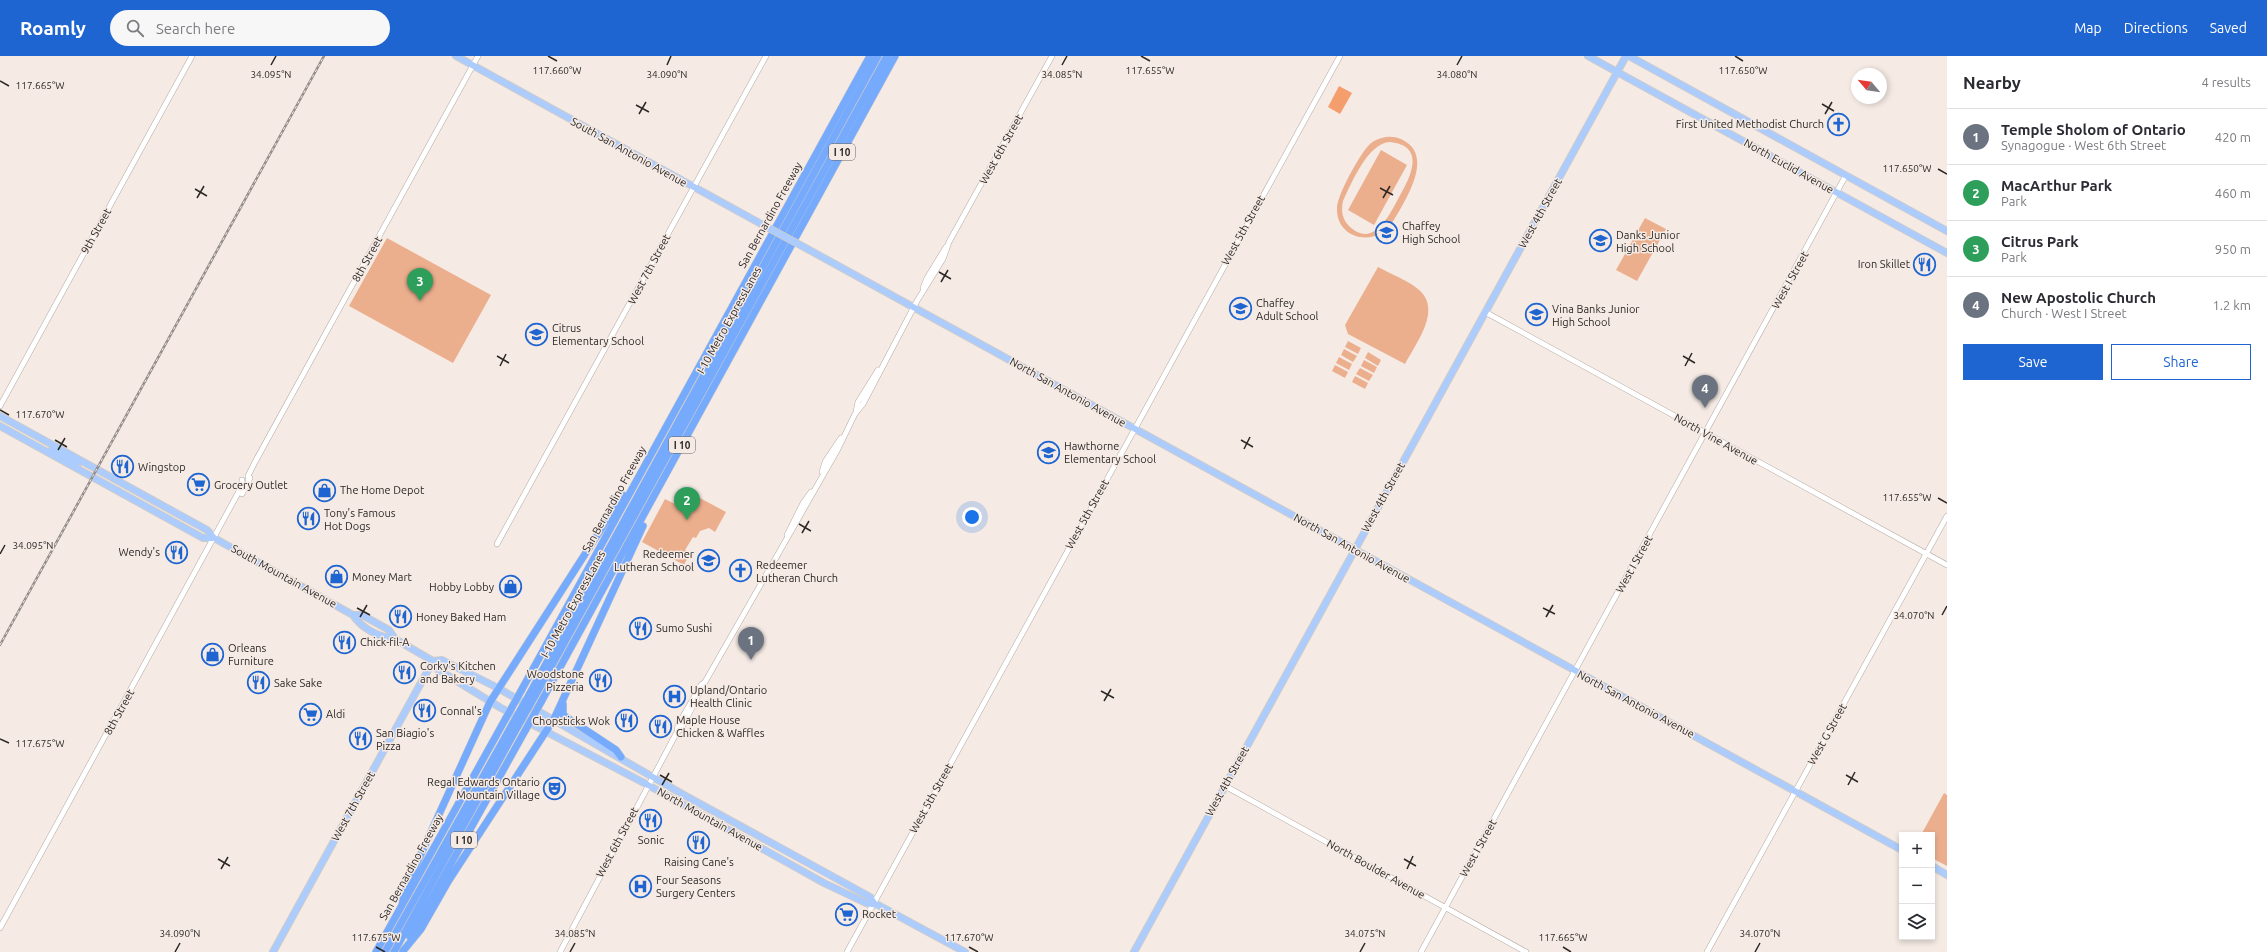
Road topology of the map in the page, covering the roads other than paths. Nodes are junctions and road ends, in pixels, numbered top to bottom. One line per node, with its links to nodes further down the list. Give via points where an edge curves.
1 (192, 56): 24 (street, 9th Street)
2 (456, 56): 14 (main road, South San Antonio Avenue)
3 (478, 56): 14 (street, 8th Street)
4 (766, 56): 17 (street, West 7th Street)
5 (870, 56): 30 (highway, San Bernardino Freeway / I 10)
6 (878, 56): 41 (highway, I-10 Metro ExpressLanes)
7 (887, 56): 43 (highway, I-10 Metro ExpressLanes)
8 (895, 56): 36 (highway, I 10)
9 (1052, 56): 22 (street, West 6th Street, via 949,242 943,259)
10 (1340, 56): 27 (street, West 5th Street)
11 (1588, 56): 15 (main road, North Euclid Avenue)
12 (1626, 56): 15 (main road, West 4th Street)
13 (1629, 56): 16 (main road, North Euclid Avenue)
14 (473, 66): 17 (main road, South San Antonio Avenue); 33 (street, 8th Street)
15 (1617, 72): 18 (main road, North Euclid Avenue); 23 (main road, West 4th Street)
16 (1846, 175): 18 (street, West I Street); 19 (main road, North Euclid Avenue)
17 (693, 187): 20 (main road, South San Antonio Avenue, bridge); 45 (street, West 7th Street)
18 (1837, 192): 21 (main road, North Euclid Avenue); 28 (street, West I Street)
19 (1947, 230)
20 (802, 246): 22 (main road, North San Antonio Avenue)
21 (1947, 252)
22 (914, 307): 27 (main road, North San Antonio Avenue); 63 (street, West 6th Street, via 858,402 838,449 803,503 784,544)
23 (1485, 312): 28 (street, North Vine Avenue); 46 (main road, West 4th Street)
24 (0, 406)
25 (0, 416): 31 (main road)
26 (0, 426): 29 (main road)
27 (1134, 429): 46 (main road, North San Antonio Avenue); 77 (street, West 5th Street)
28 (1706, 433): 47 (street, North Vine Avenue); 54 (street, West I Street)
29 (21, 438): 31 (main road, via 46,447); 32 (main road)
30 (658, 441): 48 (highway, San Bernardino Freeway / I 10); 55 (highway, via 646,454 606,523)
31 (52, 444): 34 (main road)
32 (47, 452): 34 (main road, via 53,450 72,461); 35 (main road, South Mountain Avenue)
33 (255, 462): 37 (street, 8th Street, via 236,490); 37 (street, 8th Street, via 256,468 242,494)
34 (86, 463): 38 (main road, South Mountain Avenue)
35 (105, 484): 38 (main road, via 116,486 152,505); 39 (main road, South Mountain Avenue)
36 (662, 484): 52 (highway, I 10); 57 (highway, via 660,496 640,533)
37 (237, 495): 44 (street, 8th Street)
38 (157, 502): 40 (main road, South Mountain Avenue)
39 (156, 511): 40 (main road); 44 (main road, South Mountain Avenue, via 203,538)
40 (182, 516): 44 (main road, South Mountain Avenue, via 207,530)
41 (625, 516): 48 (highway); 56 (highway, I-10 Metro ExpressLanes)
42 (1947, 516): 47 (street, West G Street)
43 (622, 537): 52 (highway); 56 (highway, I-10 Metro ExpressLanes)
44 (214, 538): 50 (main road, South Mountain Avenue); 80 (street, 8th Street)
45 (497, 544)
46 (1354, 550): 54 (main road, North San Antonio Avenue); 65 (main road, West 4th Street)
47 (1926, 554): 49 (street, North Vine Avenue); 66 (street, West G Street)
48 (593, 558): 67 (highway, San Bernardino Freeway / I 10, bridge)
49 (1947, 565)
50 (353, 615): 51 (main road, South Mountain Avenue, via 359,624 384,638); 51 (main road, South Mountain Avenue, via 362,615 389,630)
51 (395, 639): 53 (main road, South Mountain Avenue)
52 (574, 641): 71 (highway, I 10, bridge)
53 (433, 661): 55 (main road, South Mountain Avenue, via 442,660); 58 (main road, South Mountain Avenue, via 438,669); 82 (main road, West 7th Street)
54 (1575, 671): 66 (main road, North San Antonio Avenue); 79 (street, West I Street)
55 (498, 688): 58 (highway); 59 (main road, South Mountain Avenue)
56 (532, 696): 60 (highway, I-10 Metro ExpressLanes, bridge)
57 (563, 700): 59 (highway); 62 (highway, via 563,715 616,750)
58 (490, 702): 61 (main road, South Mountain Avenue); 78 (highway, via 406,887)
59 (554, 719): 61 (highway); 62 (main road, North Mountain Avenue)
60 (516, 724): 73 (highway, I-10 Metro ExpressLanes); 76 (highway, I-10 Metro ExpressLanes)
61 (546, 732): 64 (main road, North Mountain Avenue); 81 (highway, via 449,880 421,929)
62 (621, 758): 63 (main road, North Mountain Avenue)
63 (652, 777): 64 (street, West 6th Street); 68 (main road, North Mountain Avenue)
64 (648, 785): 70 (main road, North Mountain Avenue); 86 (street, West 6th Street)
65 (1225, 786): 79 (street, North Boulder Avenue); 89 (main road, West 4th Street)
66 (1795, 792): 72 (main road, North San Antonio Avenue); 92 (street, West G Street)
67 (450, 818): 73 (highway); 78 (highway, San Bernardino Freeway / I 10)
68 (755, 834): 69 (main road, North Mountain Avenue); 70 (main road)
69 (770, 843): 70 (main road); 77 (main road, North Mountain Avenue, via 870,897)
70 (761, 847): 77 (main road, North Mountain Avenue, via 866,903)
71 (460, 848): 76 (highway); 81 (highway, I 10)
72 (1899, 848)
73 (431, 867): 84 (highway, I-10 Metro ExpressLanes)
74 (1935, 868): 75 (main road)
75 (1947, 875)
76 (434, 880): 85 (highway, I-10 Metro ExpressLanes)
77 (874, 903): 87 (street, West 5th Street); 88 (main road, North Mountain Avenue)
78 (402, 905): 83 (highway, San Bernardino Freeway / I 10)
79 (1446, 907): 90 (street, West I Street); 91 (street, North Boulder Avenue)
80 (0, 928)
81 (402, 951)
82 (273, 952)
83 (376, 952)
84 (385, 952)
85 (394, 952)
86 (560, 952)
87 (847, 952)
88 (965, 952)
89 (1134, 952)
90 (1421, 952)
91 (1526, 952)
92 (1707, 952)

